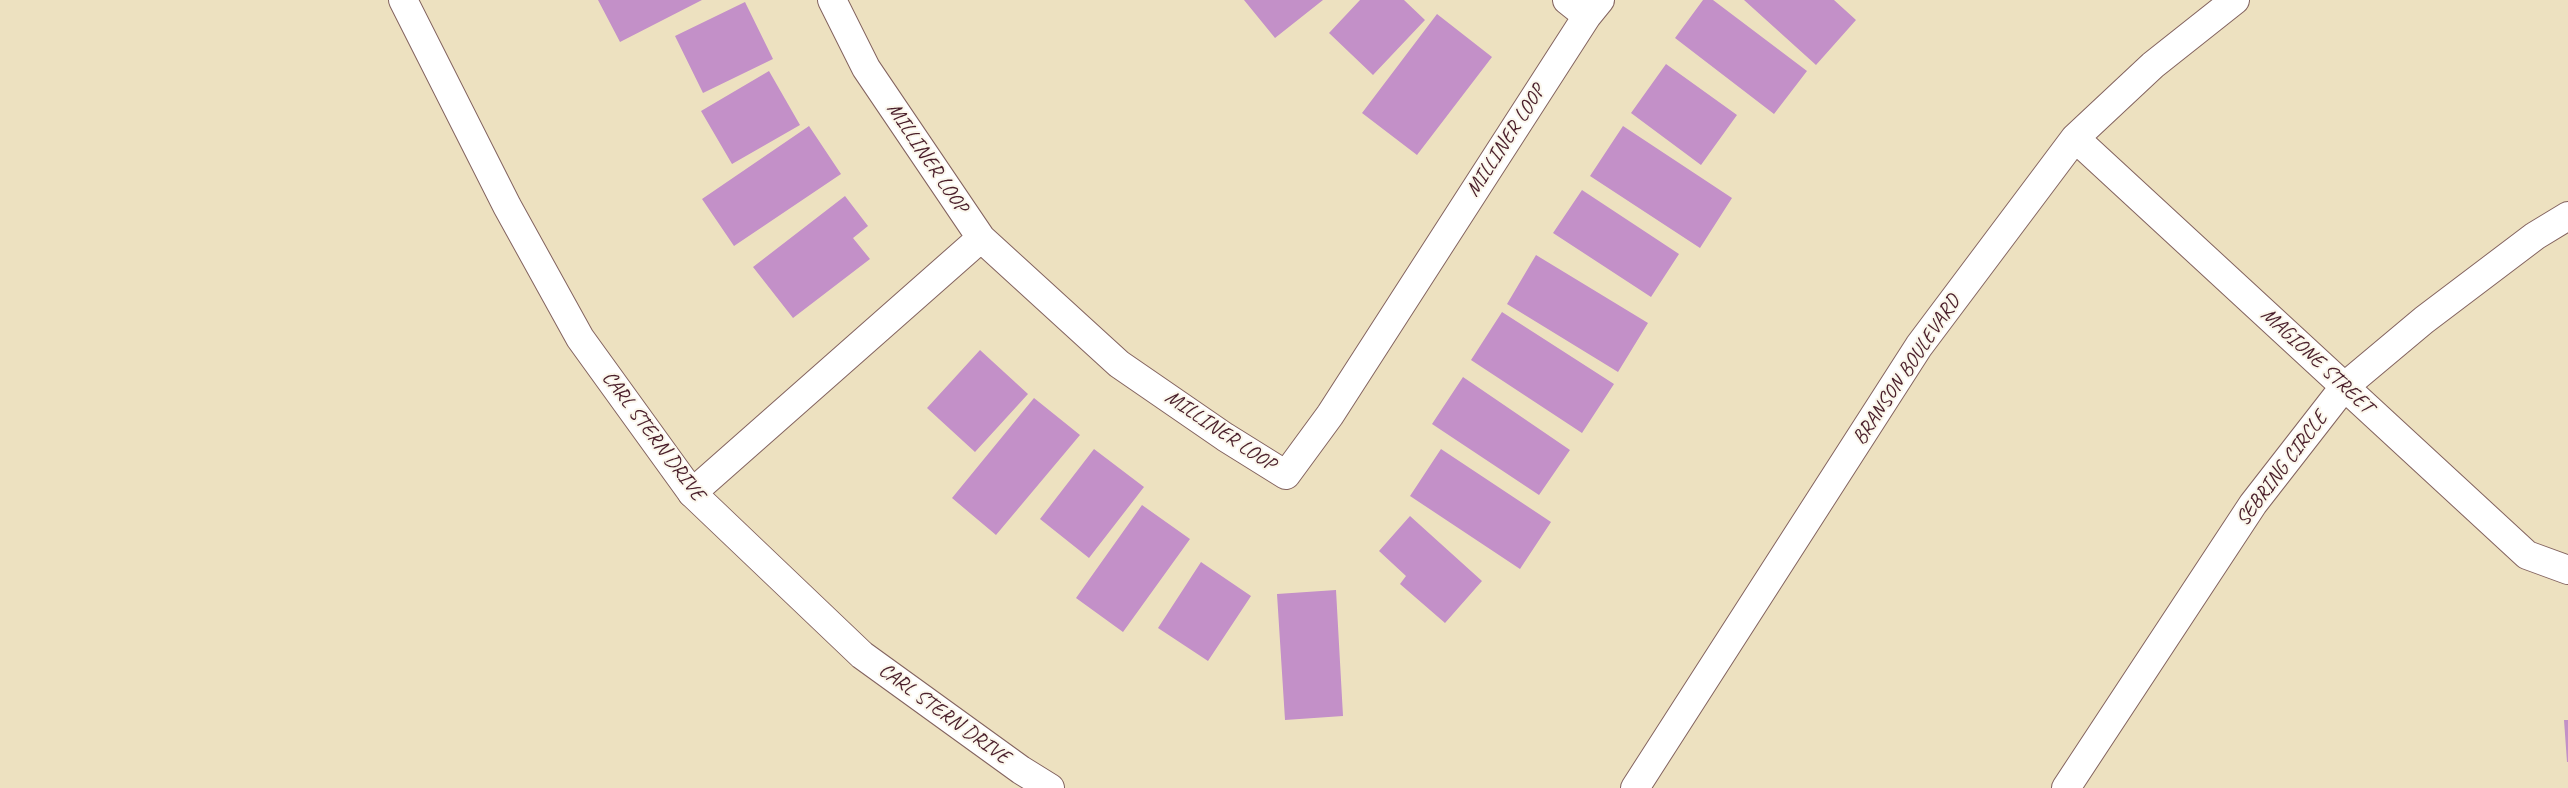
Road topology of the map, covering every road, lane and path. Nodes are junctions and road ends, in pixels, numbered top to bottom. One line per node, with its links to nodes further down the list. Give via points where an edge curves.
1 (403, 0): 9 (street, CARL STERN DRIVE, via 507,206 580,338)
2 (832, 0): 7 (street, MILLINER LOOP, via 866,68)
3 (2235, 0): 5 (street, BRANSON BOULEVARD, via 2153,65)
4 (1585, 5): 7 (street, MILLINER LOOP, via 1330,415 1286,475 1119,364)
5 (2075, 138): 8 (street, MAGIONE STREET); 12 (street, BRANSON BOULEVARD, via 1919,346)
6 (2568, 216): 8 (street, SEBRING CIRCLE, via 2534,236)
7 (981, 238): 9 (street)
8 (2344, 387): 10 (street, MAGIONE STREET, via 2527,555); 13 (street, SEBRING CIRCLE, via 2253,504)
9 (692, 493): 11 (street, CARL STERN DRIVE, via 862,655)
10 (2568, 570)
11 (1050, 788)
12 (1635, 788)
13 (2066, 788)

